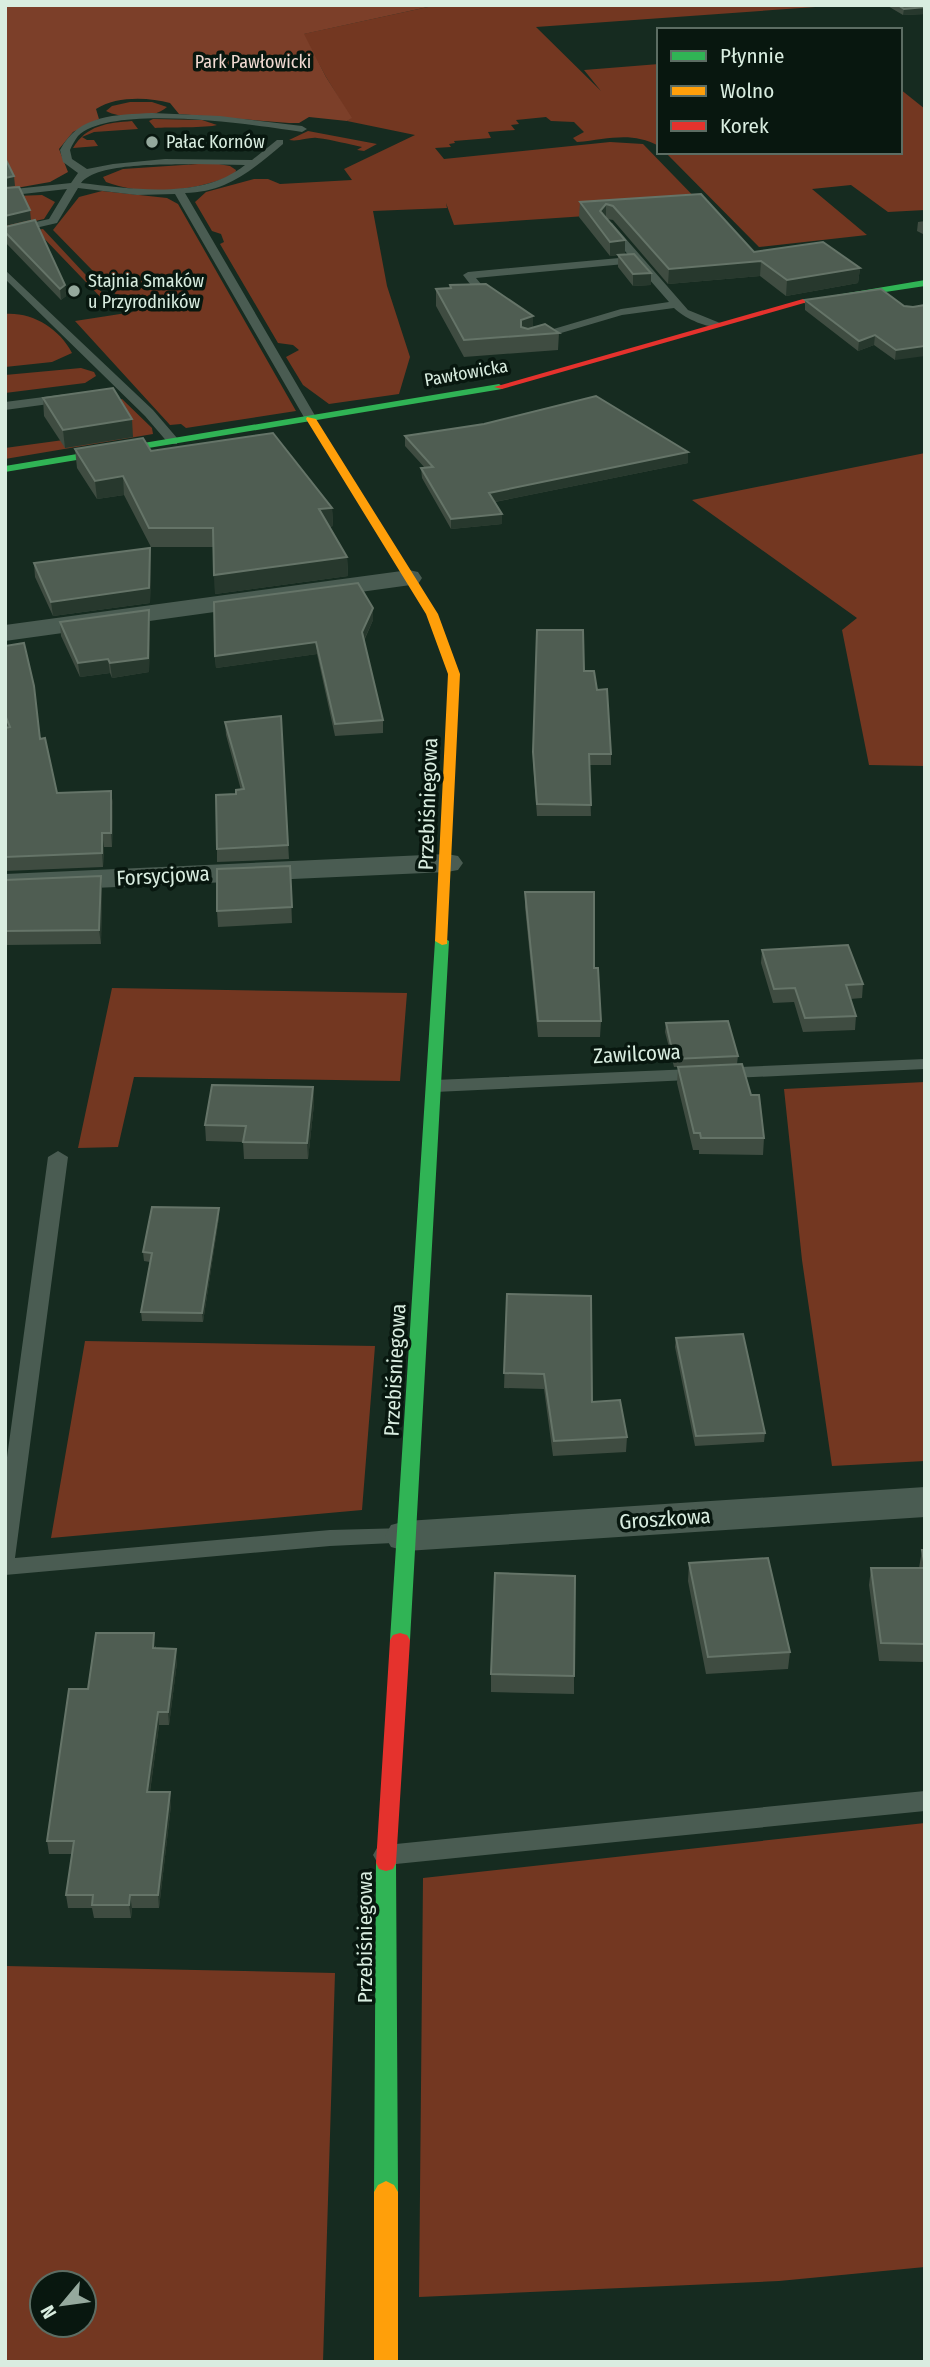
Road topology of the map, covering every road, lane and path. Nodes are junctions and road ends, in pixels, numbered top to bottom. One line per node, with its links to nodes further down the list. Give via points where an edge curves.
1 (255, 163): 2 (lane, via 220,159); 2 (lane, via 302,129 170,116 107,121 80,130 67,145 67,160); 5 (lane, via 229,181)
2 (85, 173): 3 (lane)
3 (76, 185): 4 (lane); 5 (lane); 7 (lane, via 53,221)
4 (5, 193)
5 (180, 193): 19 (lane)
6 (607, 225): 8 (lane)
7 (5, 232)
8 (638, 259): 11 (lane, via 468,275); 12 (lane)
9 (5, 273): 15 (lane)
10 (925, 283): 13 (street, Pawłowicka, via 797,302)
11 (485, 296)
12 (679, 304): 13 (lane, via 684,312); 14 (lane, via 621,312)
13 (716, 325): 19 (street, Pawłowicka, via 513,385)
14 (527, 341)
15 (125, 390): 16 (lane); 20 (lane)
16 (112, 392)
17 (85, 395): 18 (lane)
18 (5, 406)
19 (311, 419): 20 (street, Pawłowicka); 22 (street, Przebiśniegowa)
20 (173, 442): 21 (street, Pawłowicka)
21 (5, 469)
22 (408, 578): 23 (street); 24 (street, Przebiśniegowa, via 432,614 454,674)
23 (5, 633)
24 (447, 863): 25 (street, Forsycjowa); 27 (street, Przebiśniegowa)
25 (5, 883)
26 (925, 1064): 27 (lane, Zawilcowa)
27 (435, 1086): 30 (street, Przebiśniegowa)
28 (58, 1157): 31 (lane)
29 (925, 1502): 30 (street, Groszkowa)
30 (406, 1536): 32 (lane, via 330,1538); 34 (street, Przebiśniegowa)
31 (5, 1556)
32 (5, 1567)
33 (925, 1801): 34 (lane)
34 (386, 1855): 35 (street, Przebiśniegowa)
35 (386, 2362)

